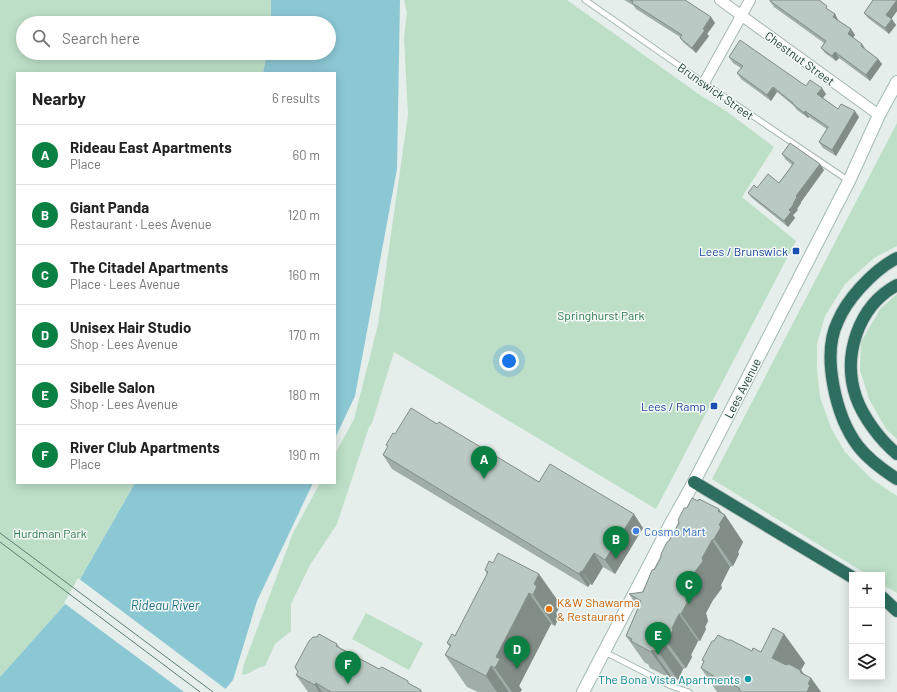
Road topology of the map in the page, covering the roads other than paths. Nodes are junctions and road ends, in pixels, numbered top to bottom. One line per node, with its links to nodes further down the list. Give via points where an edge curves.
1 (585, 0): 6 (lane, Brunswick Street)
2 (720, 0): 4 (street, Chestnut Street)
3 (750, 0): 4 (street)
4 (742, 15): 6 (street); 7 (street, Chestnut Street)
5 (897, 82): 7 (main road, Lees Avenue)
6 (704, 83): 8 (lane, Brunswick Street)
7 (879, 115): 8 (main road, Lees Avenue)
8 (849, 181): 13 (main road, Lees Avenue)
9 (897, 258): 12 (highway, via 869,278 852,298 837,322 831,348 833,384 842,418 858,446)
10 (897, 285): 11 (highway, via 873,303 862,320 853,343 851,369 856,396 868,421)
11 (897, 454)
12 (897, 479)
13 (694, 482): 14 (highway); 17 (main road, Lees Avenue)
14 (849, 575)
15 (885, 600): 16 (highway)
16 (897, 611)
17 (604, 651): 18 (main road, Lees Avenue); 19 (lane, via 671,686)
18 (583, 692)
19 (689, 692)

